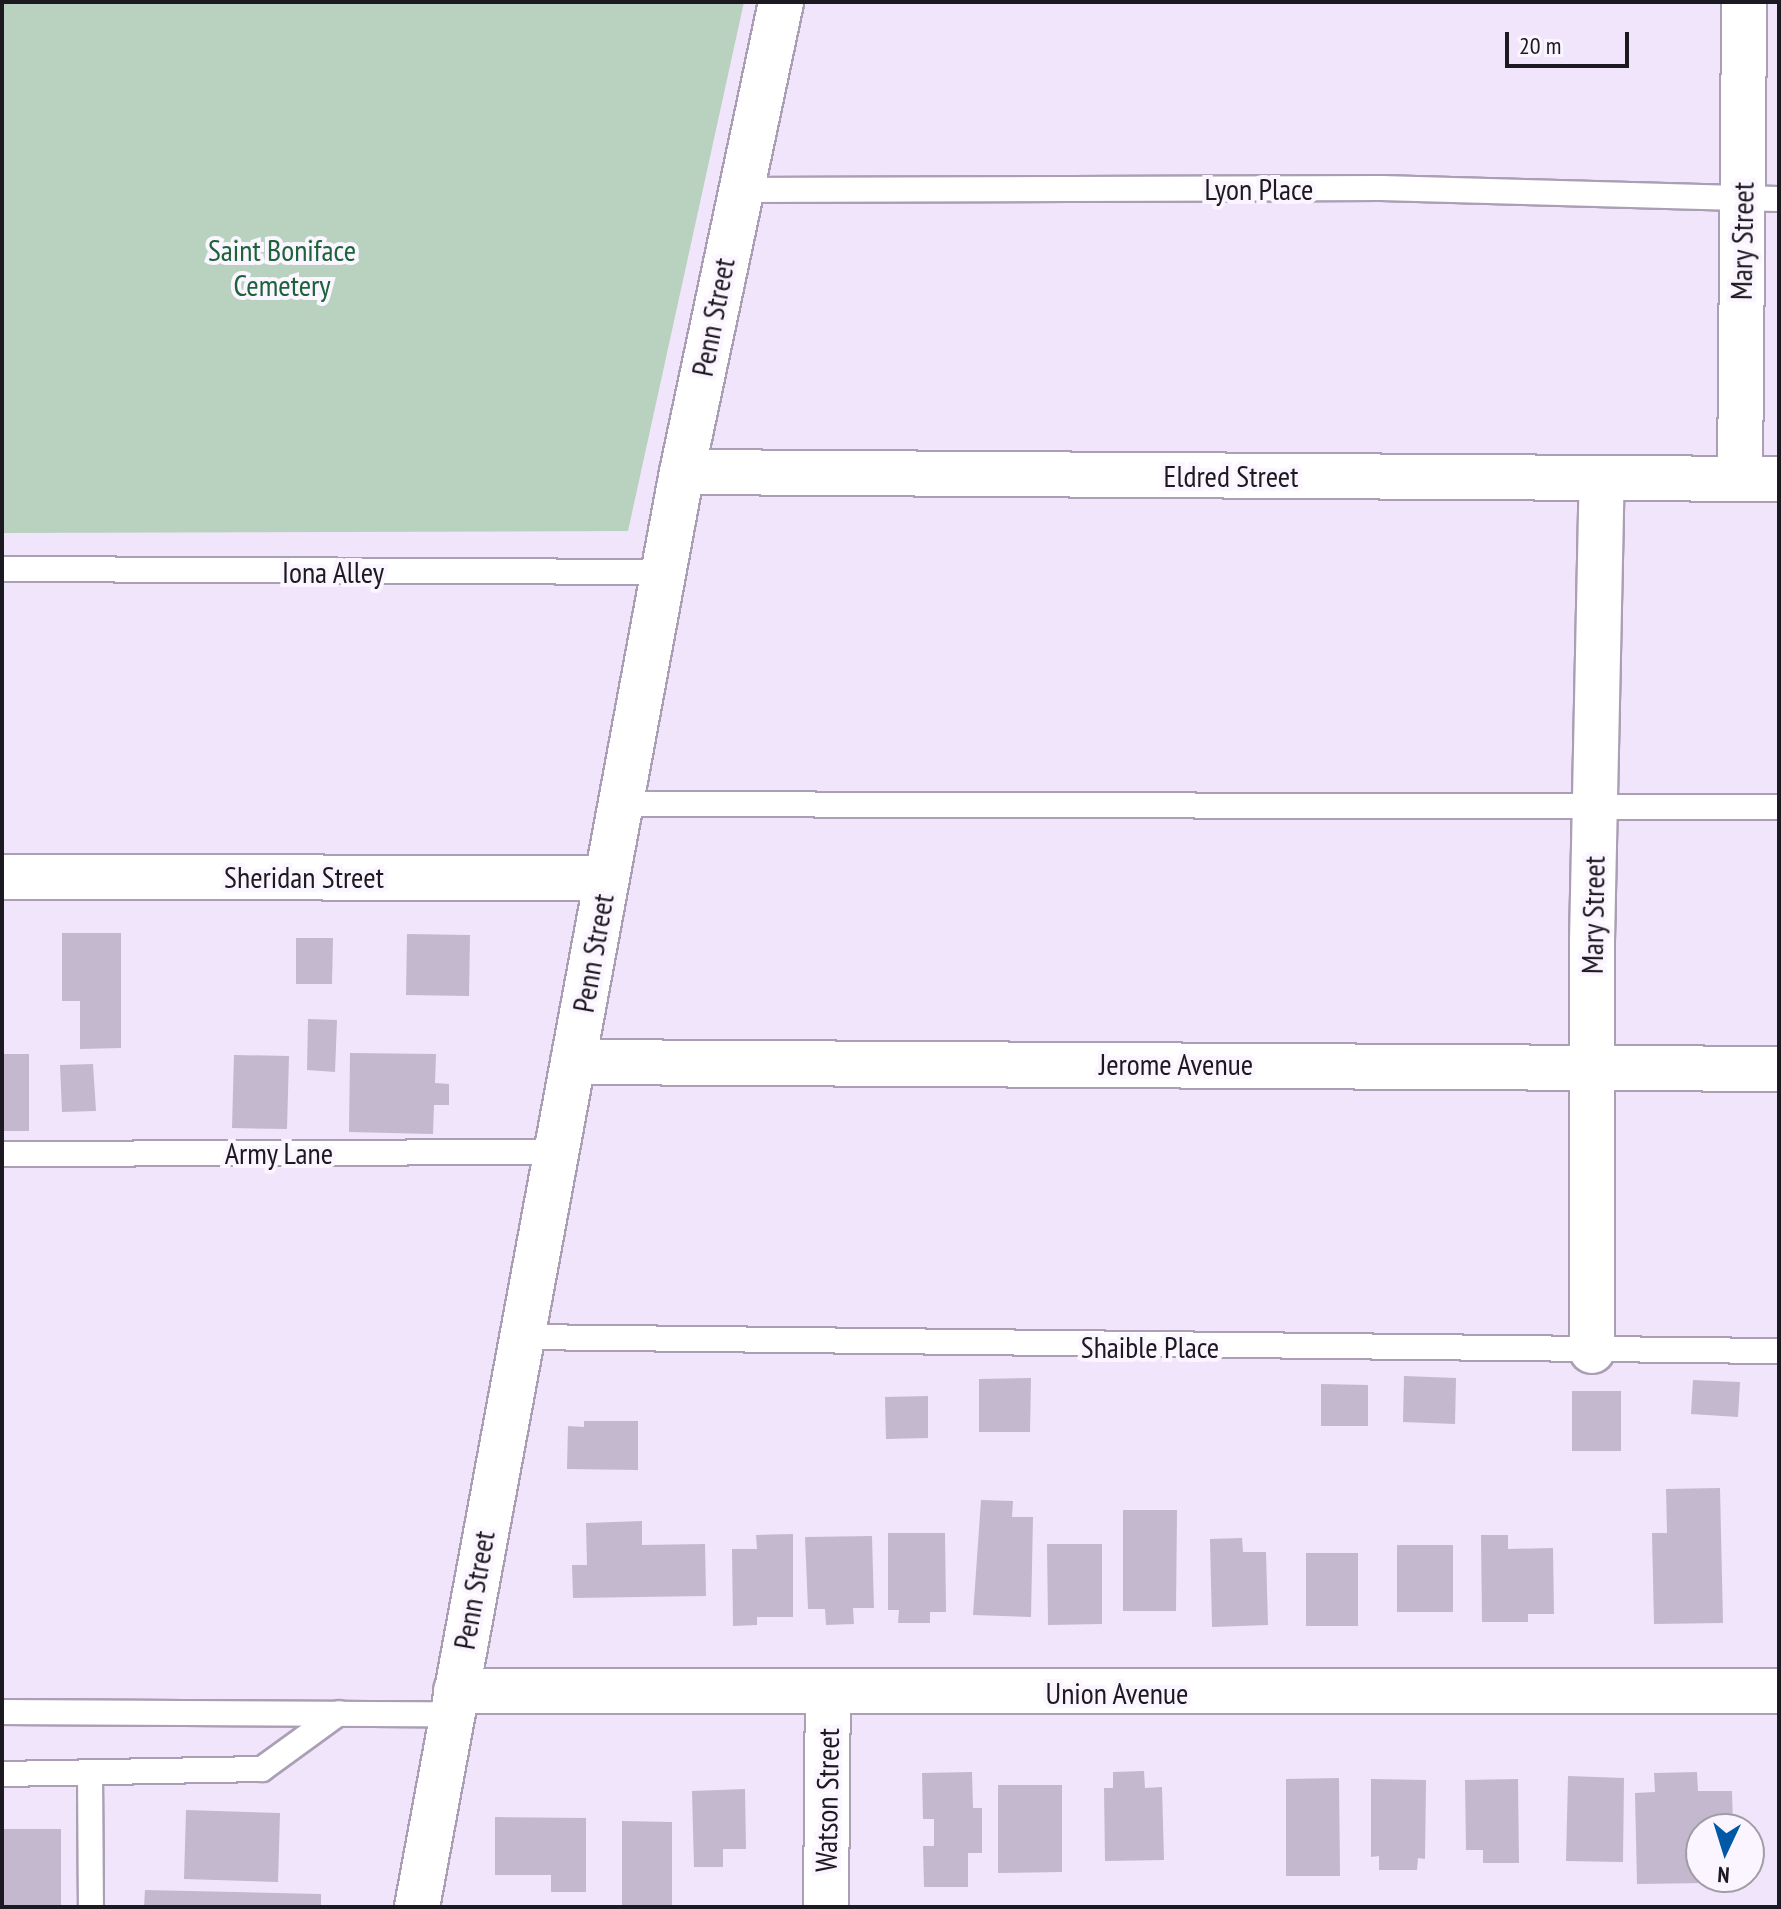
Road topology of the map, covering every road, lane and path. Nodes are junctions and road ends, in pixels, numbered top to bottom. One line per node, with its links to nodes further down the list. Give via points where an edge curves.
1 (781, 2): 3 (street, Penn Street)
2 (1744, 2): 4 (street, Mary Street)
3 (738, 190): 4 (lane, Lyon Place, via 1381,188); 5 (street, Penn Street)
4 (1761, 199): 7 (street, Mary Street)
5 (682, 472): 6 (street, Eldred Street); 9 (street, Penn Street)
6 (1602, 479): 7 (street, Eldred Street); 11 (street, Mary Street)
7 (1759, 479)
8 (2, 569): 9 (lane, Iona Alley)
9 (663, 572): 10 (street, Penn Street)
10 (619, 804): 11 (lane); 14 (street, Penn Street)
11 (1596, 806): 12 (lane); 16 (street, Mary Street)
12 (1779, 807)
13 (2, 877): 14 (street, Sheridan Street)
14 (606, 878): 15 (street, Penn Street)
15 (573, 1062): 16 (street, Jerome Avenue); 18 (street, Penn Street)
16 (1592, 1066): 17 (street, Jerome Avenue); 21 (street, Mary Street)
17 (1779, 1069)
18 (556, 1152): 19 (lane, Army Lane); 20 (street, Penn Street)
19 (2, 1154)
20 (521, 1337): 21 (lane, Shaible Place); 25 (street, Penn Street)
21 (1592, 1351): 22 (lane, Shaible Place)
22 (1779, 1351)
23 (1779, 1691): 24 (street, Union Avenue)
24 (828, 1694): 25 (street, Union Avenue); 32 (street, Watson Street)
25 (454, 1702): 27 (lane); 31 (street, Penn Street)
26 (2, 1712): 27 (lane)
27 (339, 1713): 28 (lane, via 262,1769)
28 (90, 1773): 29 (lane); 30 (lane)
29 (2, 1774)
30 (91, 1907)
31 (417, 1907)
32 (826, 1907)

